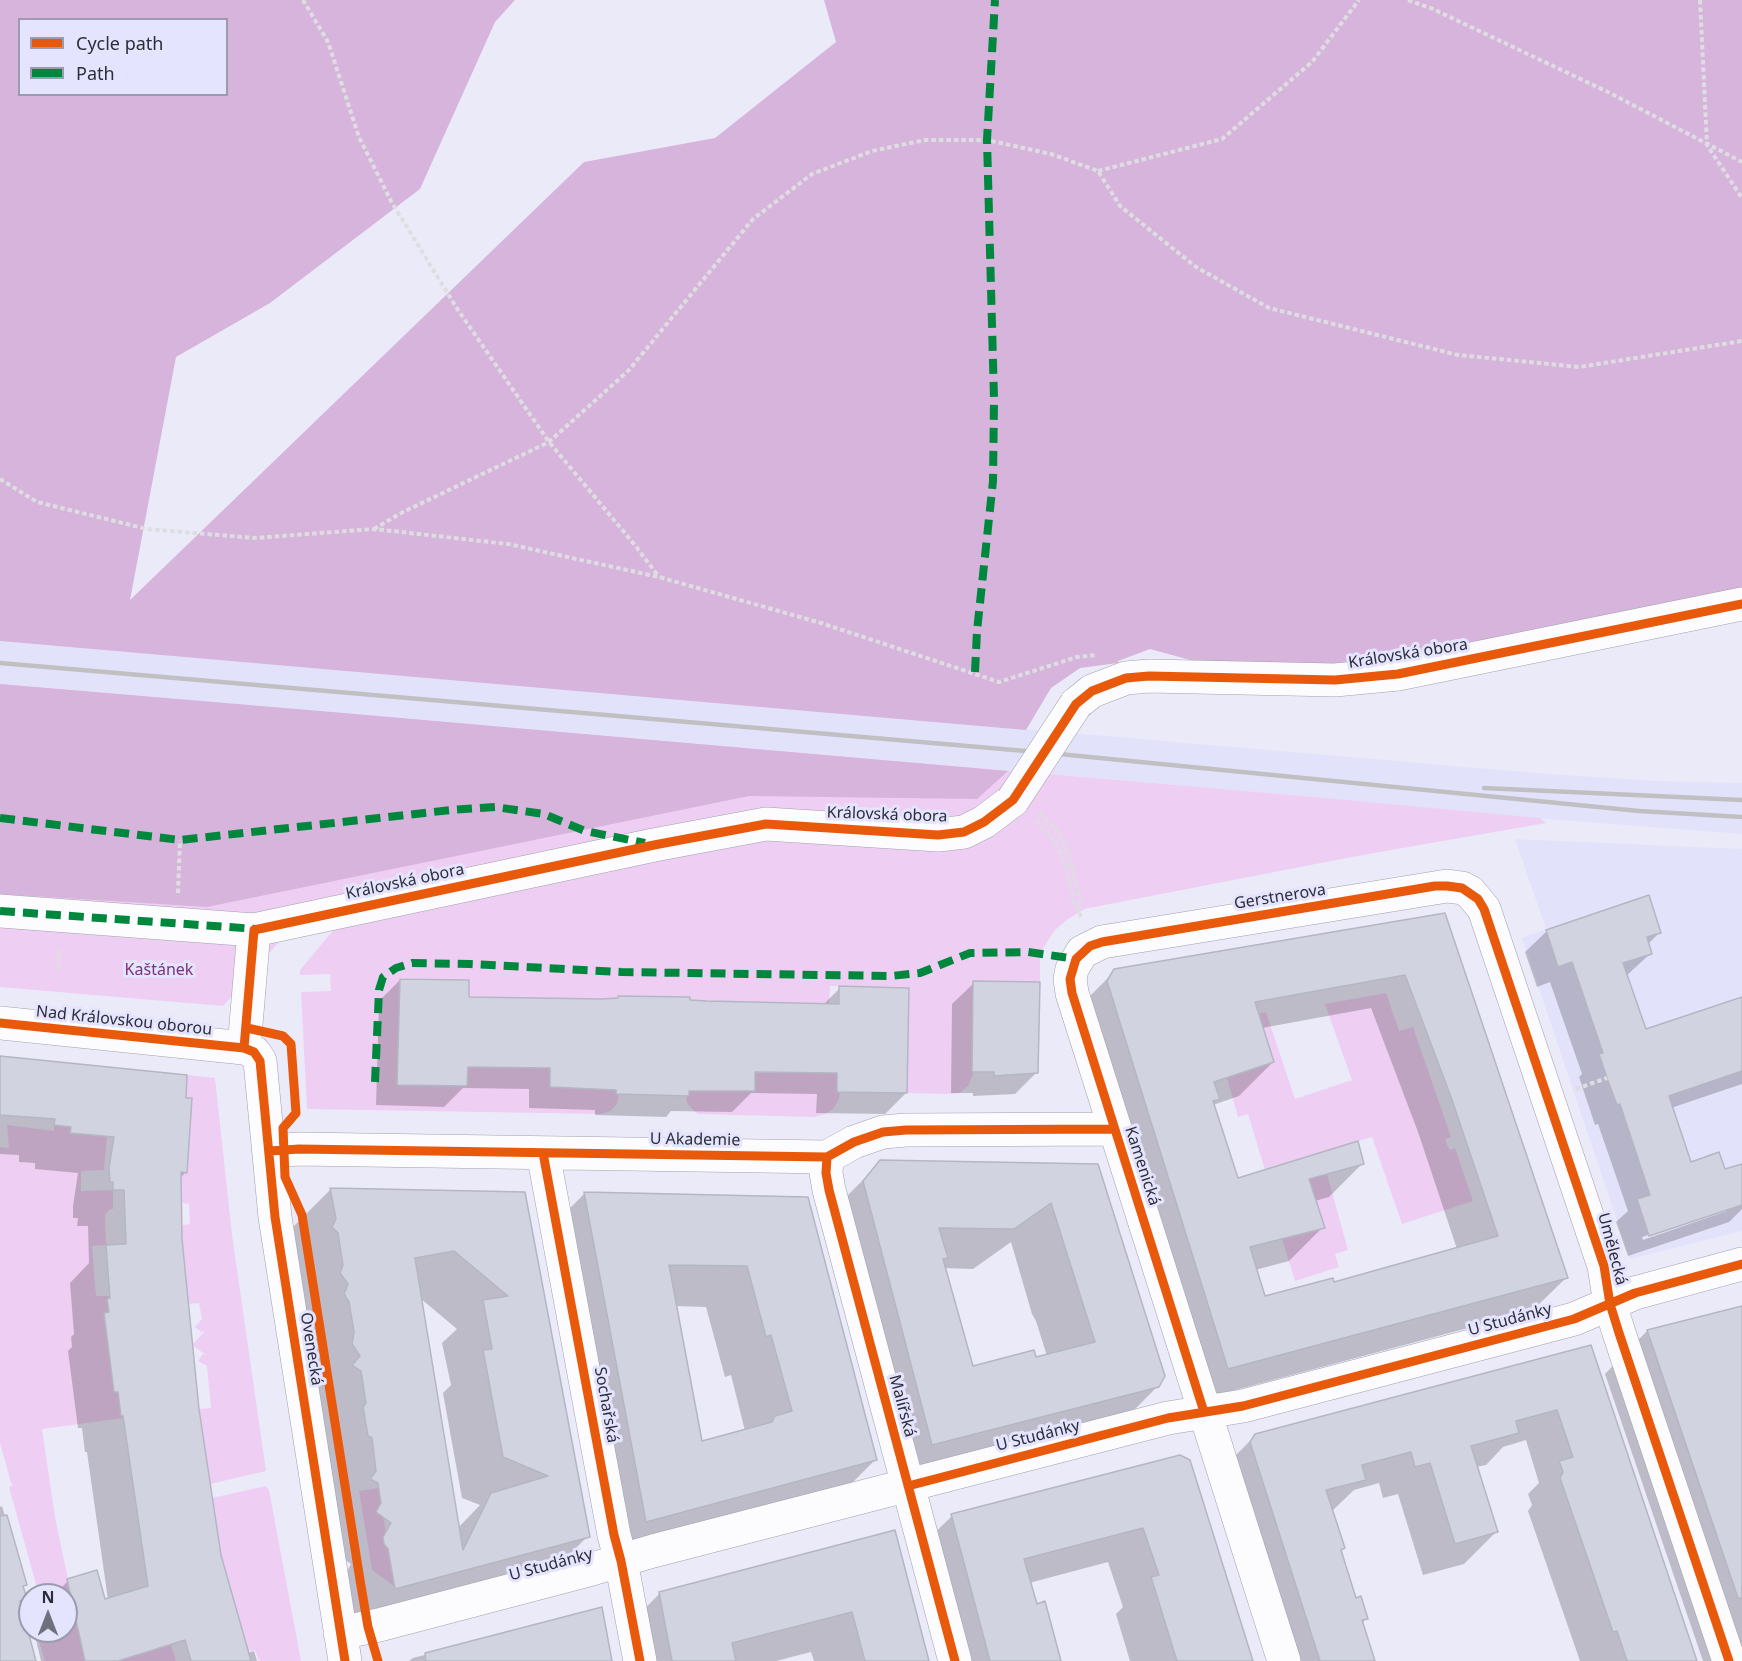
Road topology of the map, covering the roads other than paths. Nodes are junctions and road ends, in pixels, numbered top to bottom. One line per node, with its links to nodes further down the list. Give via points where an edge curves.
1 (1742, 604): 4 (street, Královská obora, bridge, via 1398,674 1335,680 1126,678 1092,691 1076,704 1025,807 964,832 938,835 766,824)
2 (1462, 888): 5 (street, Gerstnerova, via 1435,886); 13 (street, Umělecká, via 1478,899 1484,909 1604,1266)
3 (0, 911): 4 (street, Královská obora)
4 (254, 930): 7 (street)
5 (1102, 942): 8 (street, Kamenická, via 1082,952 1070,979)
6 (0, 1023): 7 (street, Nad Královskou oborou)
7 (244, 1048): 9 (street, Ovenecká, via 261,1060)
8 (1114, 1129): 11 (street, U Akademie, via 883,1132); 14 (street, Kamenická)
9 (270, 1151): 10 (street, U Akademie); 17 (street, Ovenecká, via 275,1217)
10 (543, 1153): 11 (street, U Akademie); 16 (street, Sochařská)
11 (826, 1157): 15 (street, Malířská, via 829,1190)
12 (1742, 1264): 13 (street, U Studánky, via 1635,1293)
13 (1610, 1304): 14 (street, U Studánky, via 1574,1319 1243,1406); 21 (street, Umělecká)
14 (1204, 1412): 15 (street, U Studánky); 20 (street, Kamenická)
15 (908, 1486): 16 (street, U Studánky); 19 (street, Malířská)
16 (621, 1561): 17 (street, U Studánky, via 391,1622); 18 (street, Sochařská)
17 (343, 1647)
18 (640, 1661)
19 (955, 1661)
20 (1284, 1661)
21 (1729, 1661)

